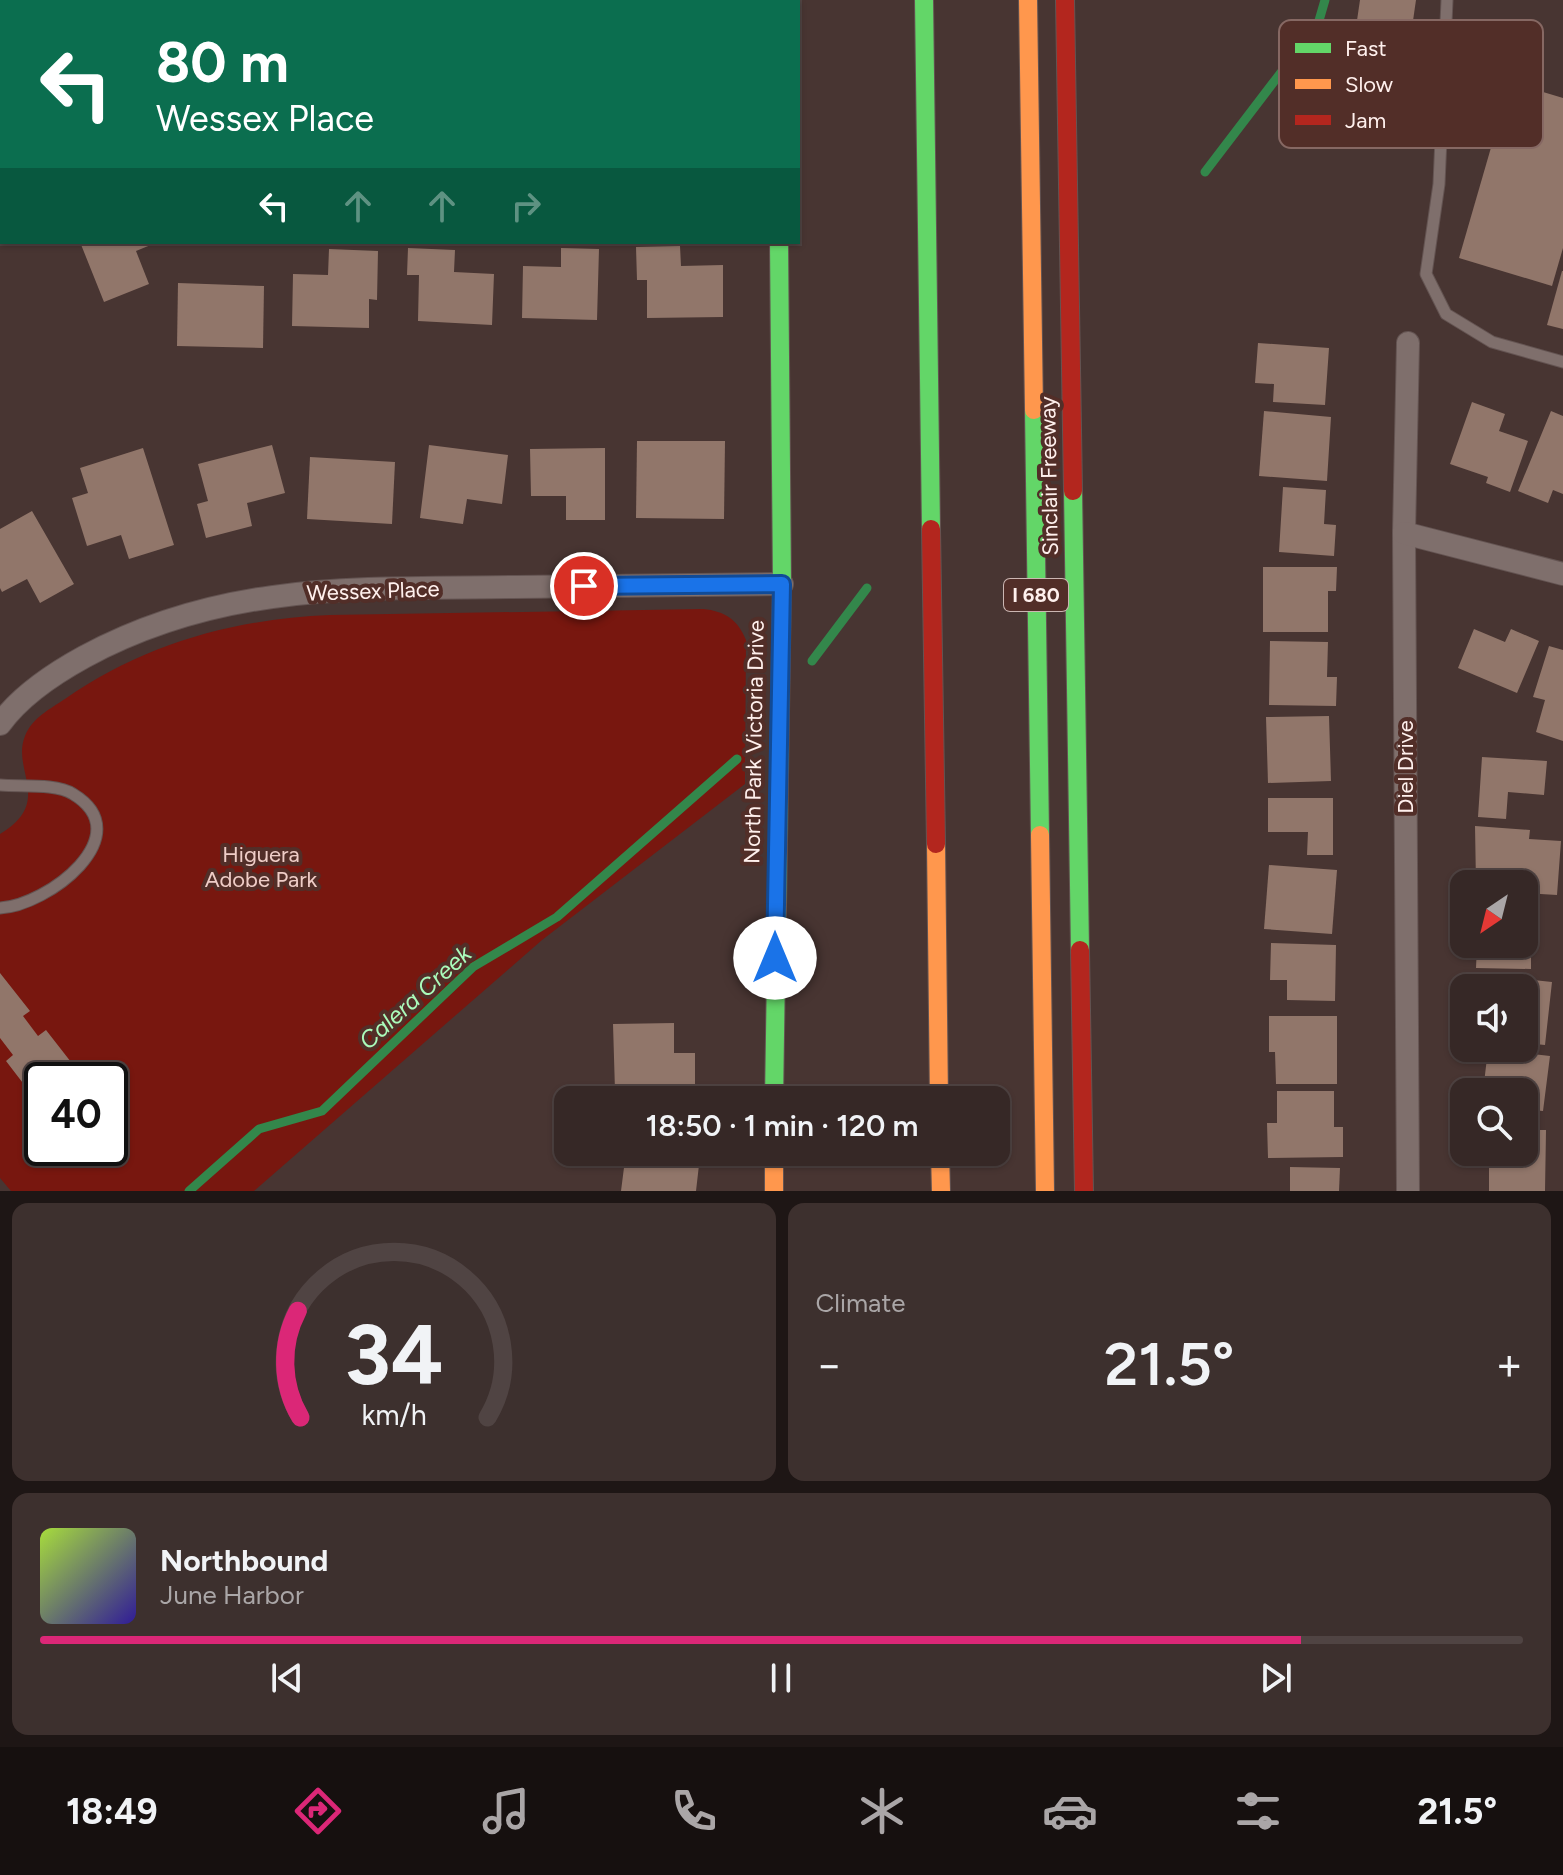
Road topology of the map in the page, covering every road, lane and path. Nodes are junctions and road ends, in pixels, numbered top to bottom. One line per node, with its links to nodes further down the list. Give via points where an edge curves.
1 (924, 0): 17 (main road)
2 (1028, 0): 22 (main road, I 680)
3 (1065, 0): 23 (main road, Sinclair Freeway / I 680)
4 (1447, 0): 5 (lane)
5 (1446, 20)
6 (1441, 148): 9 (lane, via 1426,274 1446,314 1492,342)
7 (779, 244): 12 (main road, North Park Victoria Drive)
8 (1408, 343): 10 (street, Diel Drive)
9 (1563, 362)
10 (1404, 533): 11 (street); 24 (street, Diel Drive)
11 (1563, 574)
12 (782, 584): 13 (street, Wessex Place, via 375,589 222,603 113,641 55,673); 16 (main road, North Park Victoria Drive)
13 (0, 724)
14 (0, 785): 15 (lane, via 72,793 94,814 98,830 91,852 65,881 15,908)
15 (0, 908)
16 (774, 1086)
17 (939, 1086)
18 (774, 1166): 20 (main road)
19 (940, 1166): 21 (main road)
20 (774, 1191)
21 (941, 1191)
22 (1045, 1191)
23 (1084, 1191)
24 (1408, 1191)

